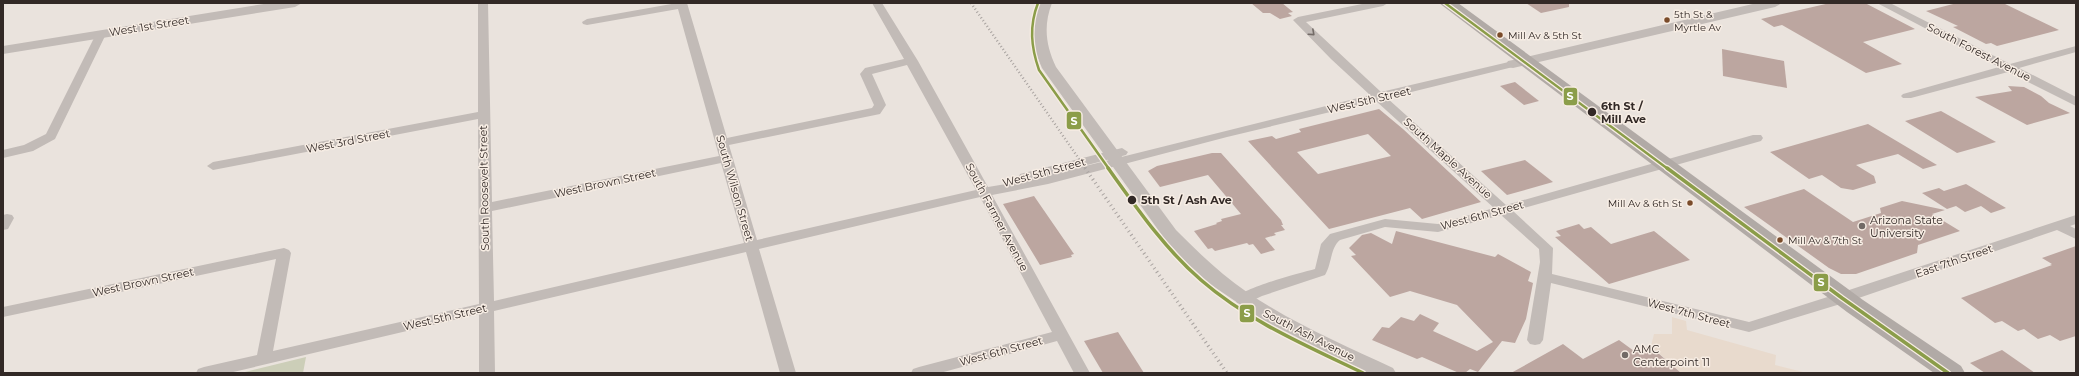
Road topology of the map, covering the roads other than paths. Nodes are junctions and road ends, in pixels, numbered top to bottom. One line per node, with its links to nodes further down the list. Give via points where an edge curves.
1 (295, 3): 12 (street, West 1st Street)
2 (483, 3): 21 (street, South Roosevelt Street)
3 (877, 3): 15 (street, South Farmer Avenue)
4 (1045, 3): 26 (street, South Ash Avenue, via 1040,18 1039,39 1049,68)
5 (1383, 3): 19 (street, South Maple Avenue, one-way to 19, via 1298,20)
6 (1433, 3): 16 (main road)
7 (1775, 3): 16 (street)
8 (1882, 3): 17 (street, South Forest Avenue)
9 (682, 4): 11 (street); 23 (street, South Wilson Street)
10 (1446, 4): 16 (main road)
11 (586, 22)
12 (101, 34): 14 (street, West 1st Street); 24 (street, via 51,136 39,145)
13 (2076, 49): 17 (street)
14 (3, 50)
15 (912, 61): 23 (street, via 869,70 866,74 880,105 876,111); 29 (street, South Farmer Avenue)
16 (1520, 62): 19 (street, West 5th Street); 28 (main road)
17 (2009, 68): 18 (street); 20 (street, South Forest Avenue)
18 (1907, 96)
19 (1380, 97): 26 (street, West 5th Street); 31 (street, South Maple Avenue)
20 (2076, 102)
21 (483, 116): 27 (street, West 3rd Street); 30 (street, South Roosevelt Street)
22 (1757, 138): 28 (street, West 6th Street)
23 (722, 143): 25 (street, South Wilson Street)
24 (3, 154)
25 (727, 158): 30 (street, West Brown Street); 35 (street, South Wilson Street)
26 (1116, 158): 29 (street, West 5th Street, via 998,185); 37 (street, South Ash Avenue, via 1186,253)
27 (213, 166)
28 (1659, 166): 31 (street, West 6th Street); 38 (main road)
29 (984, 192): 35 (street, West 5th Street); 41 (street, South Farmer Avenue)
30 (484, 208): 39 (street, South Roosevelt Street)
31 (1505, 209): 36 (street, South Maple Avenue, via 1546,248 1548,254); 37 (street, West 6th Street, via 1438,228 1385,223 1335,237 1327,245 1320,272)
32 (2076, 219): 33 (street, East 7th Street)
33 (2058, 226): 34 (street); 38 (street, East 7th Street)
34 (2076, 235)
35 (751, 246): 39 (street, West 5th Street); 46 (street, South Wilson Street)
36 (1545, 278): 38 (street, West 7th Street, via 1739,326 1749,326); 42 (street, South Maple Avenue)
37 (1242, 298): 49 (street, South Ash Avenue, via 1287,325)
38 (1838, 299): 50 (main road); 51 (main road)
39 (486, 307): 43 (street, West 5th Street); 45 (street, South Roosevelt Street)
40 (3, 312): 43 (street, West Brown Street, via 284,253)
41 (1061, 335): 47 (street, West 6th Street); 48 (street, South Farmer Avenue)
42 (1535, 340)
43 (264, 359): 44 (street, West 5th Street)
44 (204, 373)
45 (487, 373)
46 (788, 373)
47 (919, 373)
48 (1082, 373)
49 (1386, 373)
50 (1926, 373)
51 (1952, 373)

